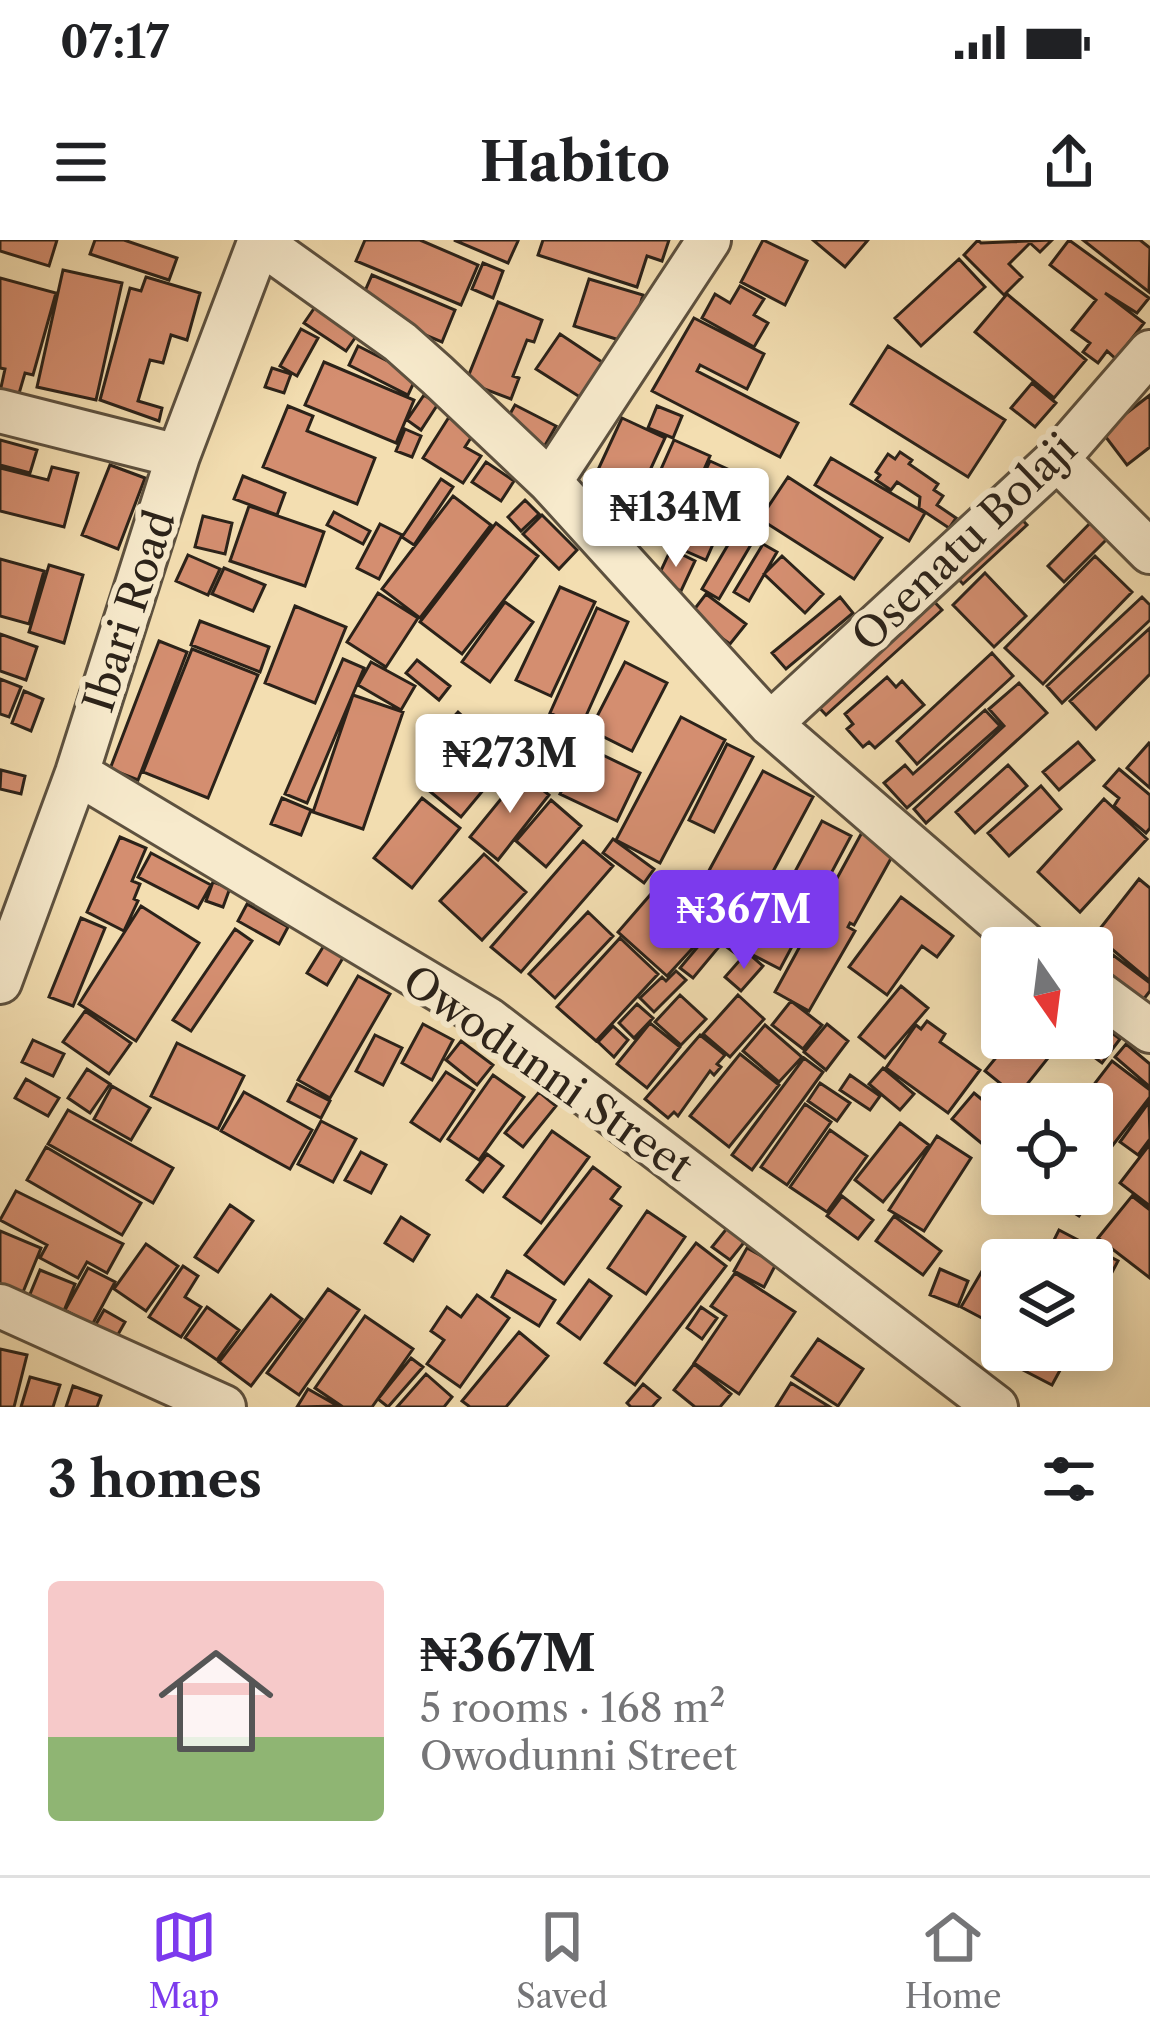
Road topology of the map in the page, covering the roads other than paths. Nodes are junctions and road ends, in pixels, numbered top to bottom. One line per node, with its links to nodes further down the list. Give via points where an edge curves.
1 (709, 240): 7 (street)
2 (260, 241): 5 (street, Ibari Road); 7 (street, via 400,342)
3 (1150, 352): 6 (street, Osenatu Bolaji)
4 (0, 411): 5 (street)
5 (178, 456): 10 (street, Ibari Road)
6 (1057, 459): 8 (street); 9 (street, Osenatu Bolaji)
7 (550, 482): 9 (street)
8 (1150, 552)
9 (770, 724): 11 (street)
10 (77, 773): 12 (street, Ibari Road); 17 (street, Owodunni Street, via 488,1019)
11 (1005, 927)
12 (0, 982)
13 (1113, 1004): 14 (street)
14 (1150, 1031)
15 (0, 1306): 16 (street)
16 (224, 1407)
17 (996, 1407)

